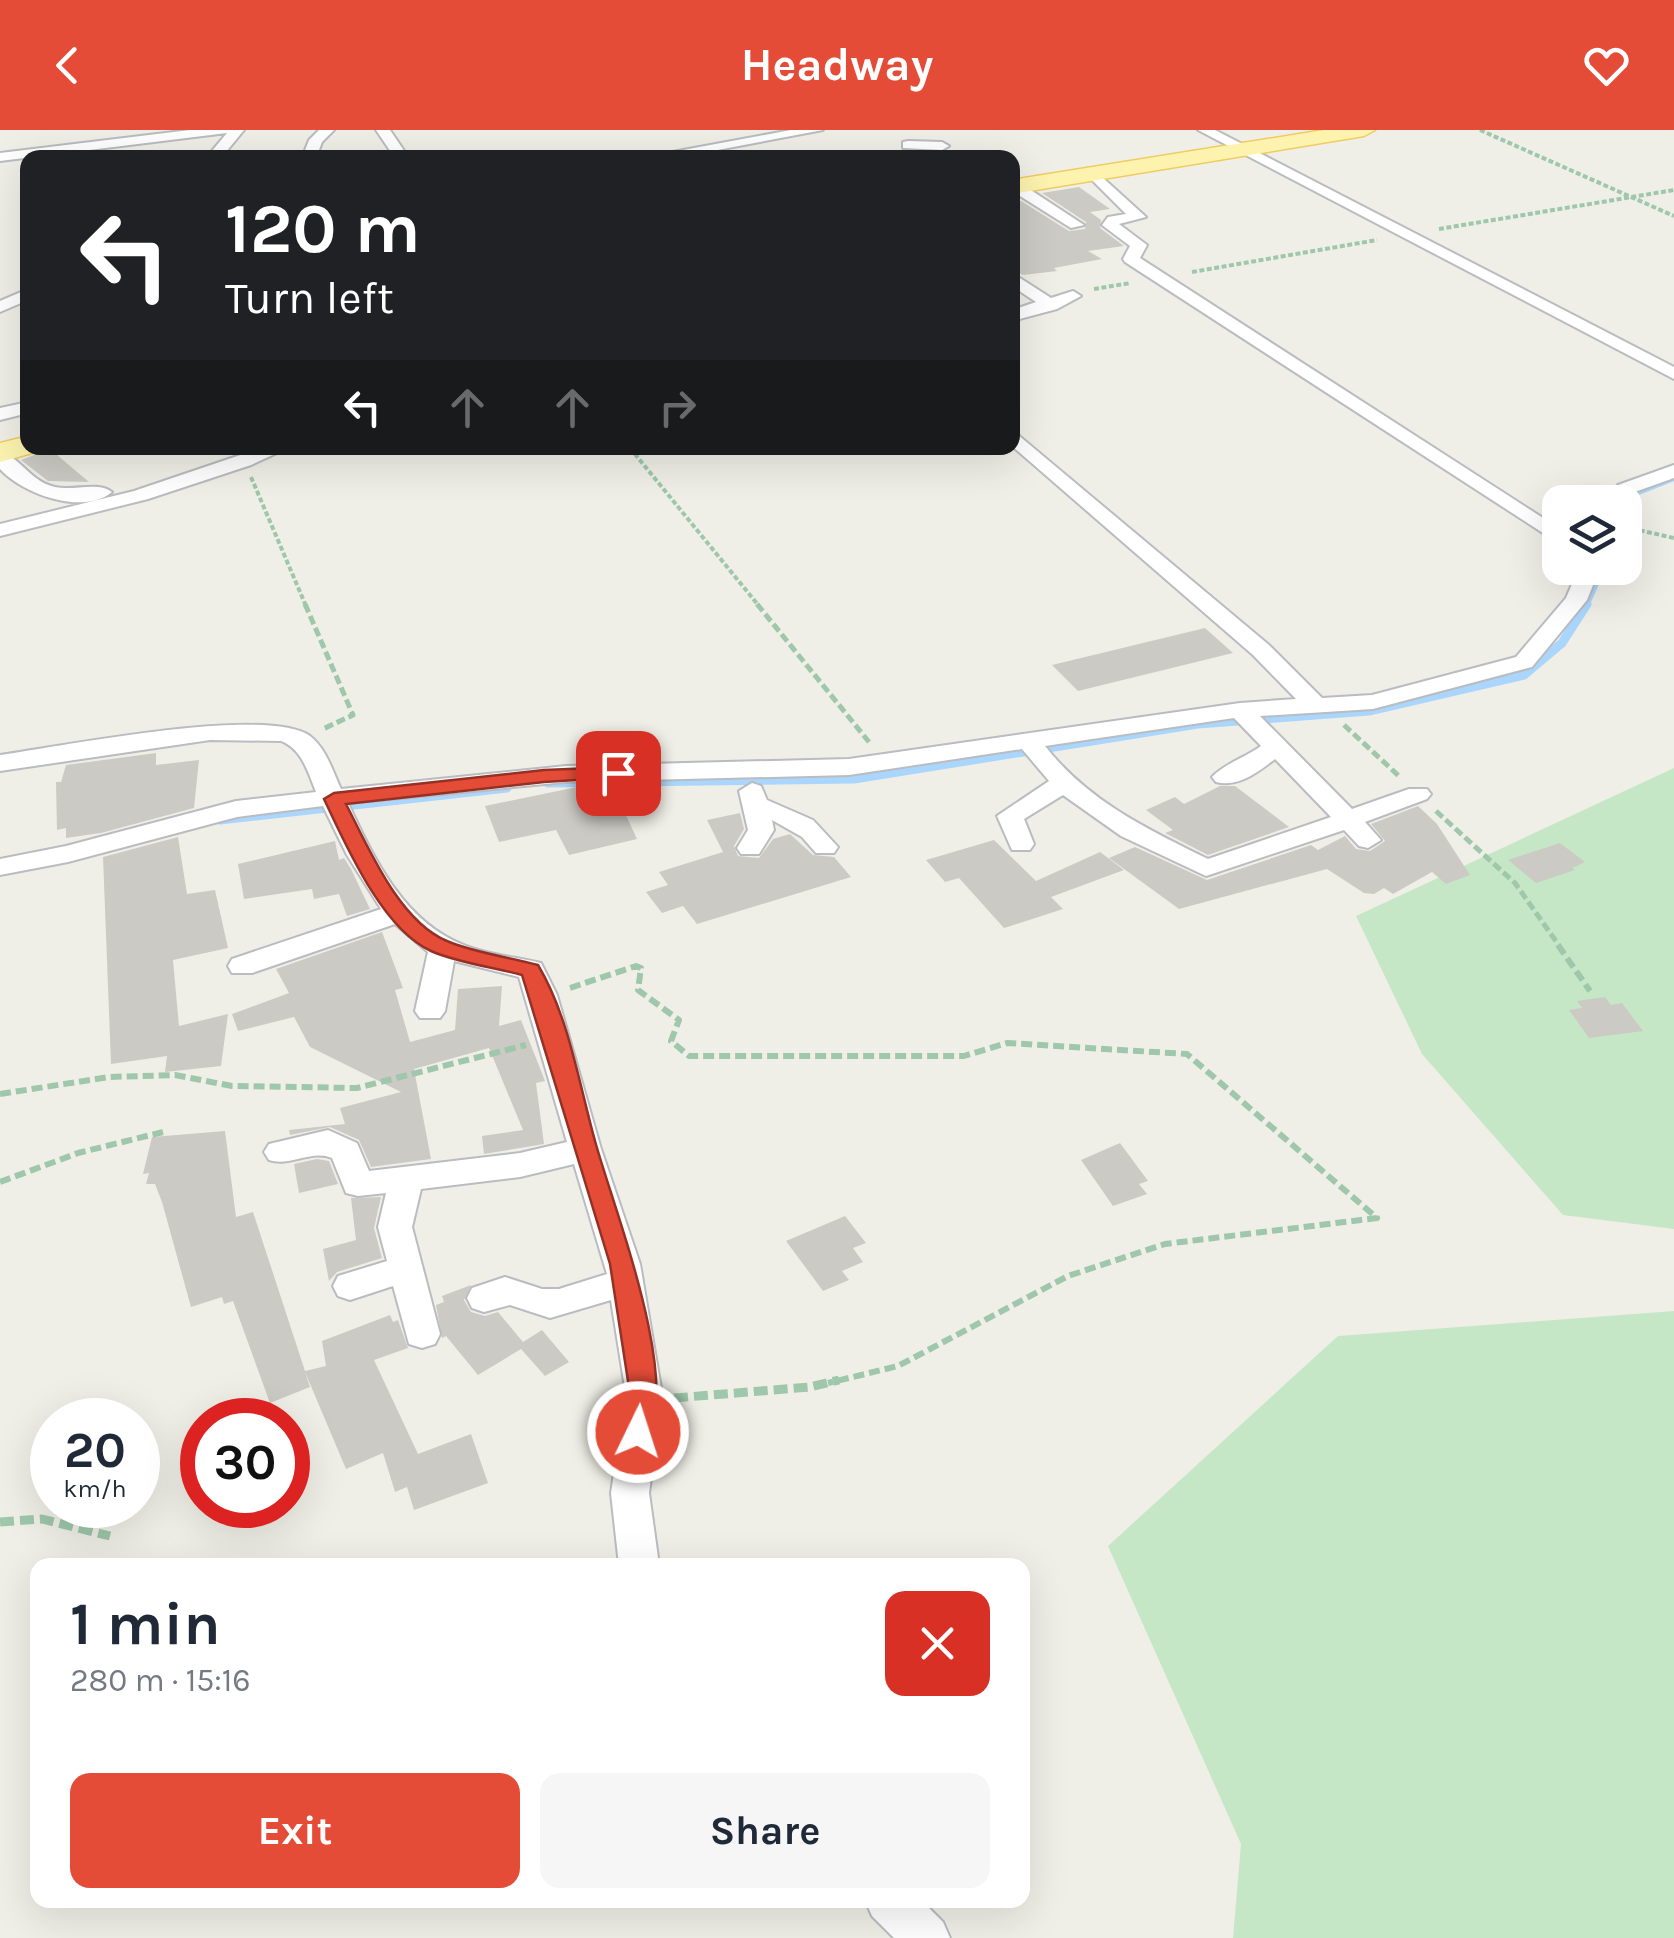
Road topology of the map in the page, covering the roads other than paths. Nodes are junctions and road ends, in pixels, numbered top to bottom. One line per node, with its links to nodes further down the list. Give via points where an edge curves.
1 (224, 130): 9 (street)
2 (237, 130): 10 (street)
3 (327, 130): 11 (street)
4 (816, 130): 12 (street)
5 (1205, 130): 8 (street)
6 (1364, 130): 8 (main road)
7 (908, 145): 13 (street)
8 (1241, 149): 14 (main road); 24 (street)
9 (58, 150)
10 (220, 150)
11 (312, 150)
12 (695, 150)
13 (935, 150)
14 (1092, 172): 15 (main road); 31 (street, via 1138,217 1110,225 1139,245 1132,259)
15 (1020, 185)
16 (1020, 190): 17 (street)
17 (1048, 208): 18 (street); 19 (street)
18 (1020, 213)
19 (1076, 226)
20 (1020, 284): 22 (street)
21 (1074, 296): 22 (street)
22 (1051, 305): 23 (street)
23 (1020, 314)
24 (1674, 374)
25 (1020, 443): 34 (street)
26 (0, 455): 30 (street, via 21,481 52,495 156,484)
27 (260, 455): 30 (street)
28 (1674, 471): 29 (street)
29 (1638, 485)
30 (162, 490): 32 (street)
31 (1542, 526)
32 (0, 530)
33 (1582, 585): 34 (street, via 1524,662)
34 (1326, 712): 35 (street)
35 (1246, 717): 36 (street); 37 (street)
36 (1033, 747): 40 (street); 41 (street, via 819,770)
37 (1274, 747): 39 (street); 44 (street)
38 (0, 763): 43 (street, via 261,731 300,740)
39 (1225, 778)
40 (1062, 784): 44 (street, via 1097,813 1206,868 1286,846); 46 (street, via 1010,816)
41 (750, 786): 43 (street, via 566,774); 47 (street, via 761,830); 48 (street)
42 (1418, 794): 44 (street)
43 (337, 804): 49 (street, via 236,809); 50 (street, via 373,878)
44 (1347, 818): 45 (street)
45 (1368, 840)
46 (1021, 844)
47 (750, 848)
48 (825, 848)
49 (0, 867)
50 (401, 912): 51 (street); 52 (street)
51 (448, 948): 53 (street, via 441,954); 54 (street, via 531,970)
52 (242, 966)
53 (430, 1011)
54 (585, 1149): 56 (street); 58 (street)
55 (280, 1152): 56 (street, via 328,1142 346,1151 358,1184)
56 (408, 1180): 57 (street, via 395,1227)
57 (404, 1269): 59 (street); 61 (street)
58 (626, 1281): 60 (street, via 548,1304 514,1290); 62 (street, via 643,1401 630,1494)
59 (350, 1286)
60 (484, 1298)
61 (422, 1334)
62 (638, 1558)
63 (896, 1908): 64 (street)
64 (927, 1938)

